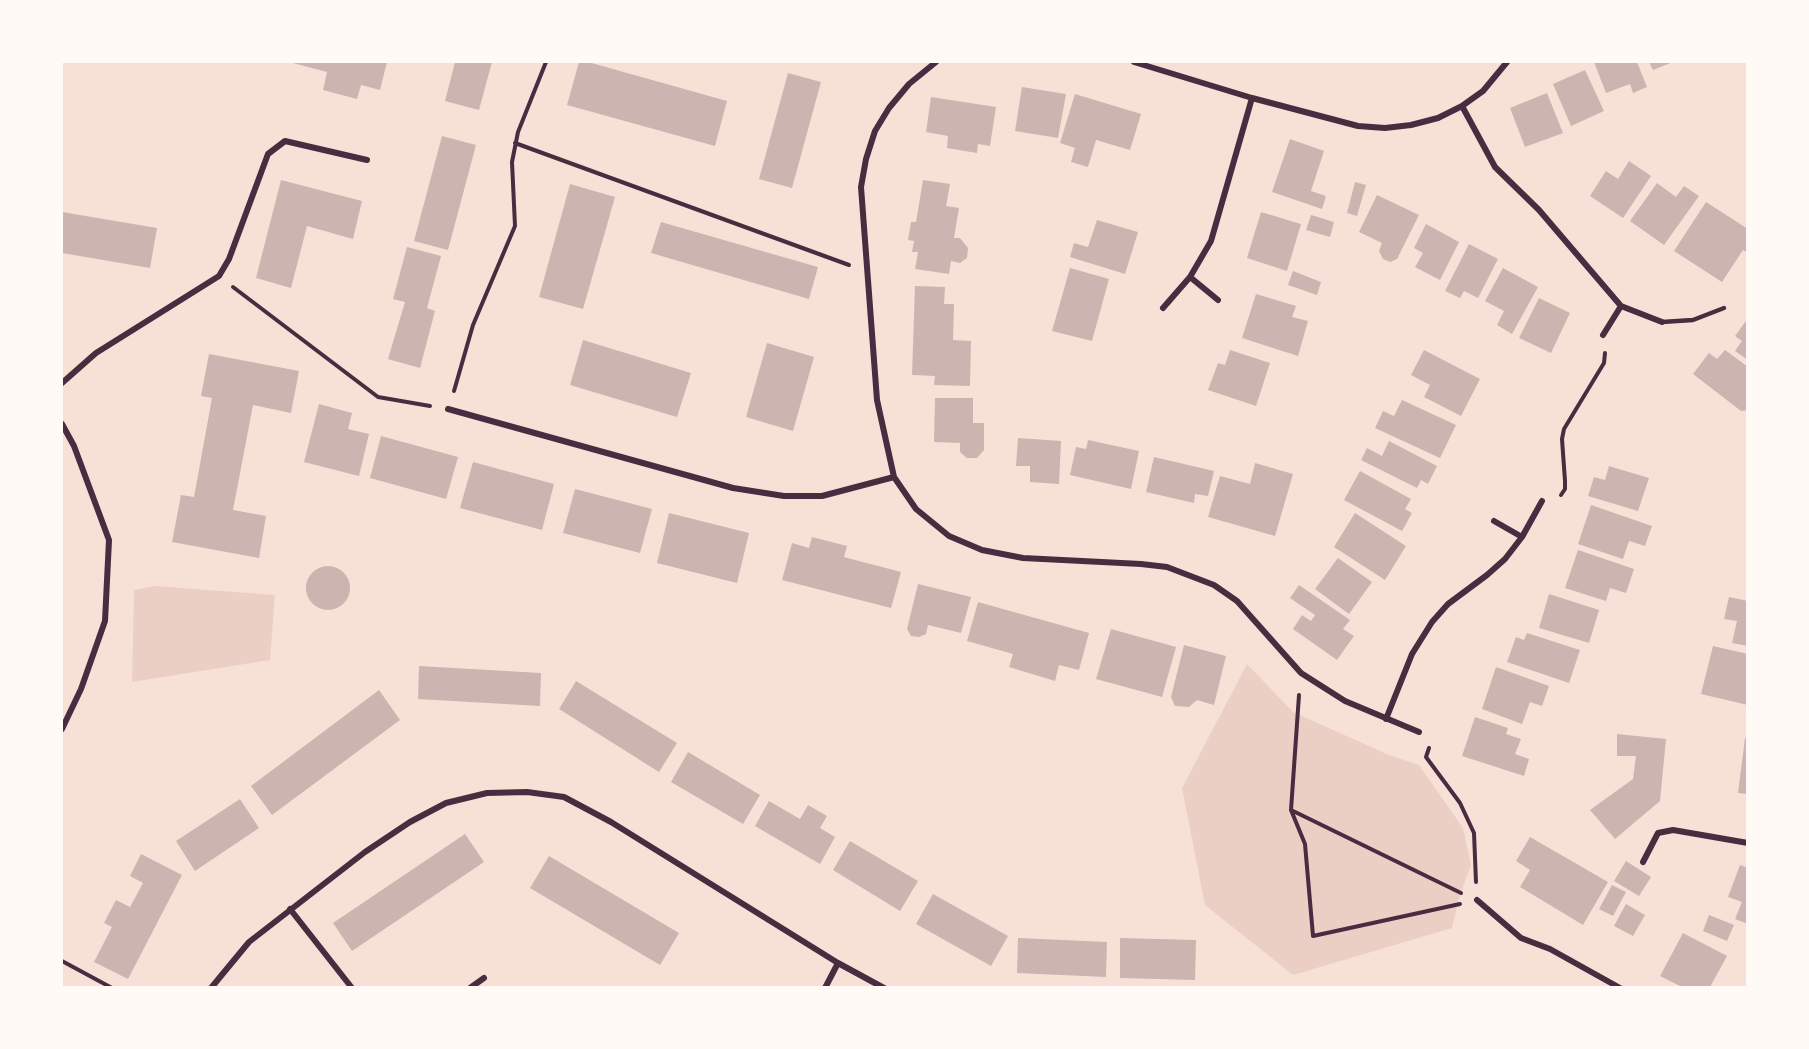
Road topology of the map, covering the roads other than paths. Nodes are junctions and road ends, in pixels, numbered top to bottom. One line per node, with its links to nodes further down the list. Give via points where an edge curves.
1 (936, 62): 17 (street, via 909,84 875,130 861,187 877,400)
2 (1134, 62): 4 (street)
3 (1507, 62): 5 (street, via 1483,91)
4 (1251, 98): 5 (street, via 1358,126 1385,128 1438,118); 7 (street, via 1211,241)
5 (1462, 106): 9 (street, via 1495,167 1539,210)
6 (368, 160): 14 (street, via 285,141 268,154 219,276 96,353)
7 (1190, 277): 8 (street); 10 (street)
8 (1218, 300)
9 (1621, 306): 12 (street); 13 (street)
10 (1163, 308)
11 (1724, 308): 12 (lane, via 1693,320)
12 (1662, 322)
13 (1603, 335)
14 (62, 383)
15 (448, 409): 17 (street, via 733,488 784,496 822,496)
16 (62, 424): 22 (street, via 109,540 105,621)
17 (894, 477): 21 (street, via 916,508 949,536 982,550 1023,558 1167,567 1214,585 1237,601 1300,673 1345,701)
18 (1542, 501): 20 (street)
19 (1494, 521): 20 (street)
20 (1522, 537): 21 (street, via 1505,559 1448,604 1432,622 1412,654)
21 (1386, 719): 23 (street)
22 (62, 729)
23 (1419, 732)
24 (1748, 843): 25 (street, via 1673,830 1658,834)
25 (1643, 862)
26 (1477, 900): 35 (street, via 1521,938 1550,949)
27 (290, 909): 28 (street, via 374,846 446,803 486,793 527,792 564,797 611,822); 30 (street, via 249,942); 31 (street)
28 (838, 963): 33 (street); 34 (street)
29 (484, 978): 32 (street)
30 (211, 987)
31 (352, 987)
32 (470, 987)
33 (825, 987)
34 (884, 987)
35 (1620, 987)

